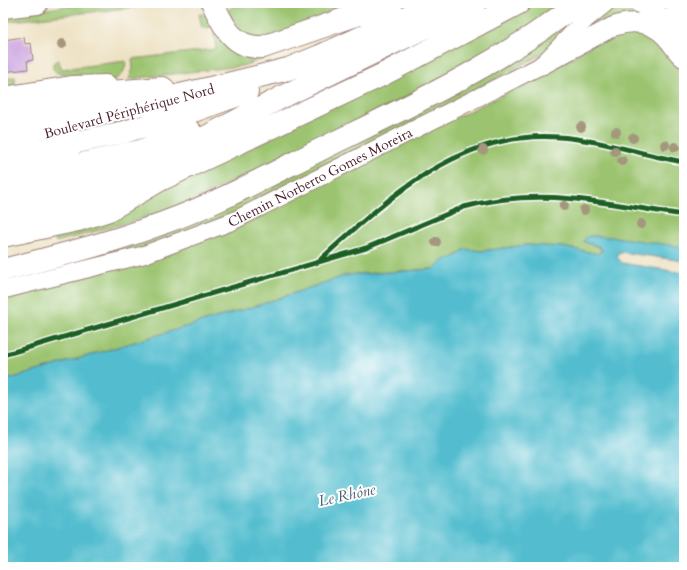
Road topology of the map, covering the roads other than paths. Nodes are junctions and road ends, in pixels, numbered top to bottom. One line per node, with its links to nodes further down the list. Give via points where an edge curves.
1 (37, 3): 12 (highway)
2 (391, 3): 11 (highway, via 263,47 253,48 233,38)
3 (402, 3): 18 (highway)
4 (437, 3): 17 (highway, Boulevard Périphérique Nord)
5 (475, 3): 20 (highway)
6 (519, 3): 31 (highway, via 382,75)
7 (578, 3): 40 (highway, via 547,27 494,61 222,198 120,239)
8 (606, 3): 16 (main road, Chemin Norberto Gomes Moreira)
9 (639, 3): 14 (main road, via 663,18)
10 (674, 3): 13 (main road)
11 (213, 4)
12 (3, 7)
13 (684, 26)
14 (684, 53)
15 (684, 58): 16 (main road, via 660,31 634,22 612,27)
16 (542, 65): 43 (main road, Chemin Norberto Gomes Moreira, via 233,221 143,255)
17 (288, 69): 18 (highway, Boulevard Périphérique Nord); 25 (highway, via 256,89 210,106 124,132)
18 (232, 83): 19 (highway, Boulevard Périphérique Nord, via 72,87); 21 (highway, Boulevard Périphérique Nord, via 74,94); 22 (highway, via 77,102); 23 (highway, Boulevard Périphérique Nord, via 76,110); 24 (highway, Boulevard Périphérique Nord); 26 (highway, Boulevard Périphérique Nord, via 84,125)
19 (3, 98)
20 (282, 98): 29 (highway, via 141,136); 30 (highway, via 141,144); 31 (highway); 32 (highway, via 140,151); 33 (highway, via 141,158); 35 (highway, via 168,157 143,166); 36 (highway, via 155,174)
21 (3, 109)
22 (3, 119)
23 (3, 127)
24 (3, 136)
25 (88, 139): 27 (highway, via 66,137); 28 (highway)
26 (3, 142)
27 (3, 150)
28 (3, 158)
29 (3, 167)
30 (3, 176)
31 (160, 180): 34 (highway); 37 (highway)
32 (3, 182)
33 (3, 190)
34 (138, 194): 38 (highway); 39 (highway, via 108,210 78,220)
35 (3, 198)
36 (3, 207)
37 (3, 215)
38 (3, 224)
39 (3, 236)
40 (38, 261): 41 (highway); 42 (highway)
41 (3, 265)
42 (3, 270)
43 (3, 290)

